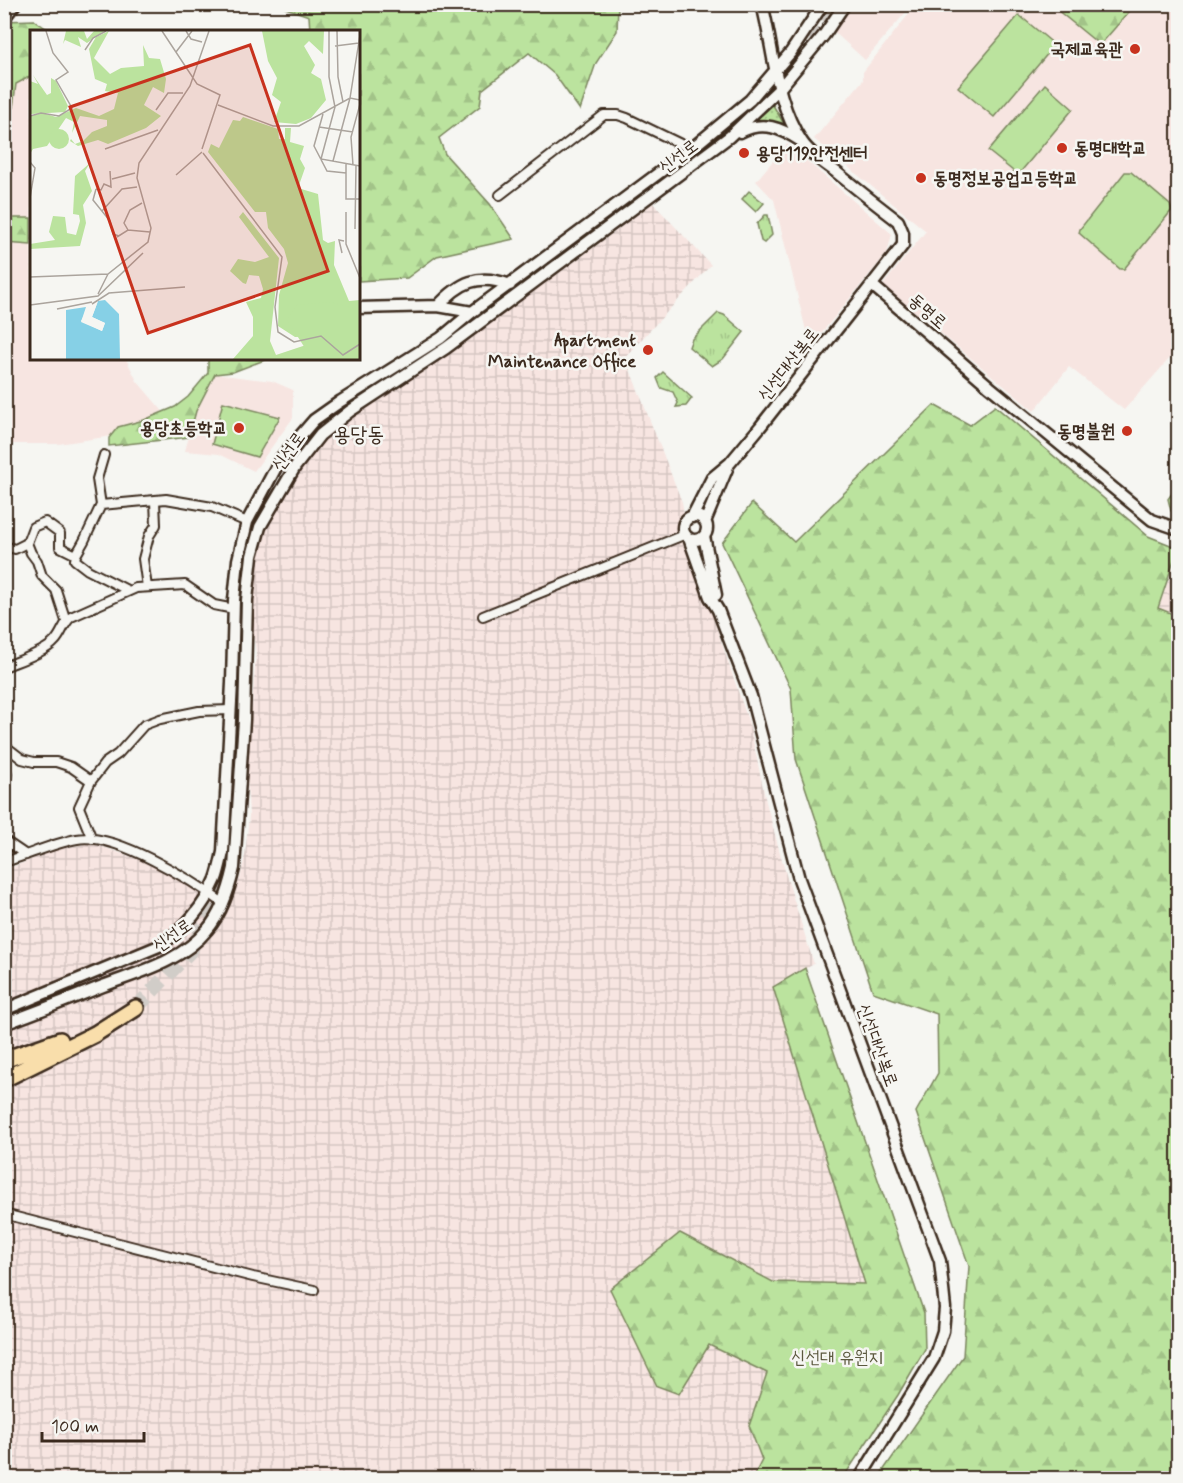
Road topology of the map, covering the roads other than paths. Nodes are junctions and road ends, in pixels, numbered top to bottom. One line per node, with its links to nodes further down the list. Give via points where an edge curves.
1 (15, 4): 5 (main road)
2 (762, 4): 6 (main road)
3 (823, 4): 6 (main road, 신선로)
4 (845, 4): 7 (main road, 신선로)
5 (4, 18)
6 (775, 72): 7 (main road); 10 (main road, 신선로, via 750,100)
7 (780, 88): 8 (main road, 신선로); 9 (main road)
8 (729, 137): 9 (main road, via 747,128 770,125); 30 (main road, 신선로, via 447,348 328,428 295,467 260,527)
9 (801, 141): 13 (main road, via 898,221 903,245)
10 (691, 149): 11 (street, via 627,118 603,115); 12 (main road, 신선로)
11 (500, 195)
12 (510, 285): 14 (main road, via 480,279 457,289); 16 (main road, 신선로)
13 (872, 285): 18 (main road, 신선대산복로); 24 (main road, 동명로, via 1152,520)
14 (438, 306): 15 (main road); 16 (main road)
15 (360, 308)
16 (472, 312): 22 (main road, 신선로, via 441,338 314,420 281,458)
17 (104, 455): 20 (street, via 97,479)
18 (729, 463): 21 (main road, 신선대산복로, via 712,478); 23 (main road, 신선대산복로)
19 (155, 501): 20 (street); 22 (street, via 166,499 212,507); 32 (street, via 156,525 143,559)
20 (101, 505): 31 (street)
21 (692, 517): 23 (main road); 25 (main road, 신선대산복로, via 684,524)
22 (247, 522): 28 (main road, 신선로)
23 (705, 522): 26 (main road, 신선대산복로)
24 (1179, 529)
25 (687, 536): 26 (main road, via 694,540); 35 (main road, 신선대산복로); 36 (street)
26 (704, 536): 35 (main road, 신선대산복로)
27 (27, 543): 29 (street, via 15,549); 31 (street, via 33,527 45,522 60,533 60,547); 37 (street, via 42,576 56,590)
28 (241, 544): 30 (main road); 34 (main road, 신선로)
29 (4, 546)
30 (254, 547): 49 (main road, 신선로, via 247,600 234,868)
31 (76, 555): 33 (street, via 75,560 88,570)
32 (147, 587): 33 (street); 34 (street, via 185,585 214,605)
33 (129, 591): 37 (street)
34 (234, 609): 39 (main road, 신선로)
35 (718, 610): 58 (main road, 신선대산복로, via 751,696 799,879 940,1261 945,1308 934,1358)
36 (483, 616)
37 (66, 621): 38 (street, via 48,647)
38 (4, 667)
39 (231, 711): 42 (street, via 199,711 144,724); 48 (main road, 신선로, via 223,852)
40 (4, 750): 42 (street, via 9,749 22,759 71,767)
41 (4, 761): 43 (street)
42 (91, 781): 44 (street, via 79,807)
43 (4, 788)
44 (92, 838): 46 (street); 48 (street, via 154,860)
45 (4, 840): 46 (street)
46 (26, 855): 47 (street)
47 (11, 860)
48 (208, 892): 49 (street); 50 (main road, 신선로, via 197,912 177,934 159,946)
49 (223, 903): 51 (main road, 신선로, via 207,930 165,963)
50 (4, 1010)
51 (4, 1024)
52 (60, 1040): 53 (highway); 54 (highway); 55 (highway, via 132,1004 95,1034)
53 (4, 1060)
54 (4, 1069)
55 (4, 1079)
56 (4, 1214): 57 (street)
57 (314, 1290)
58 (860, 1479)

